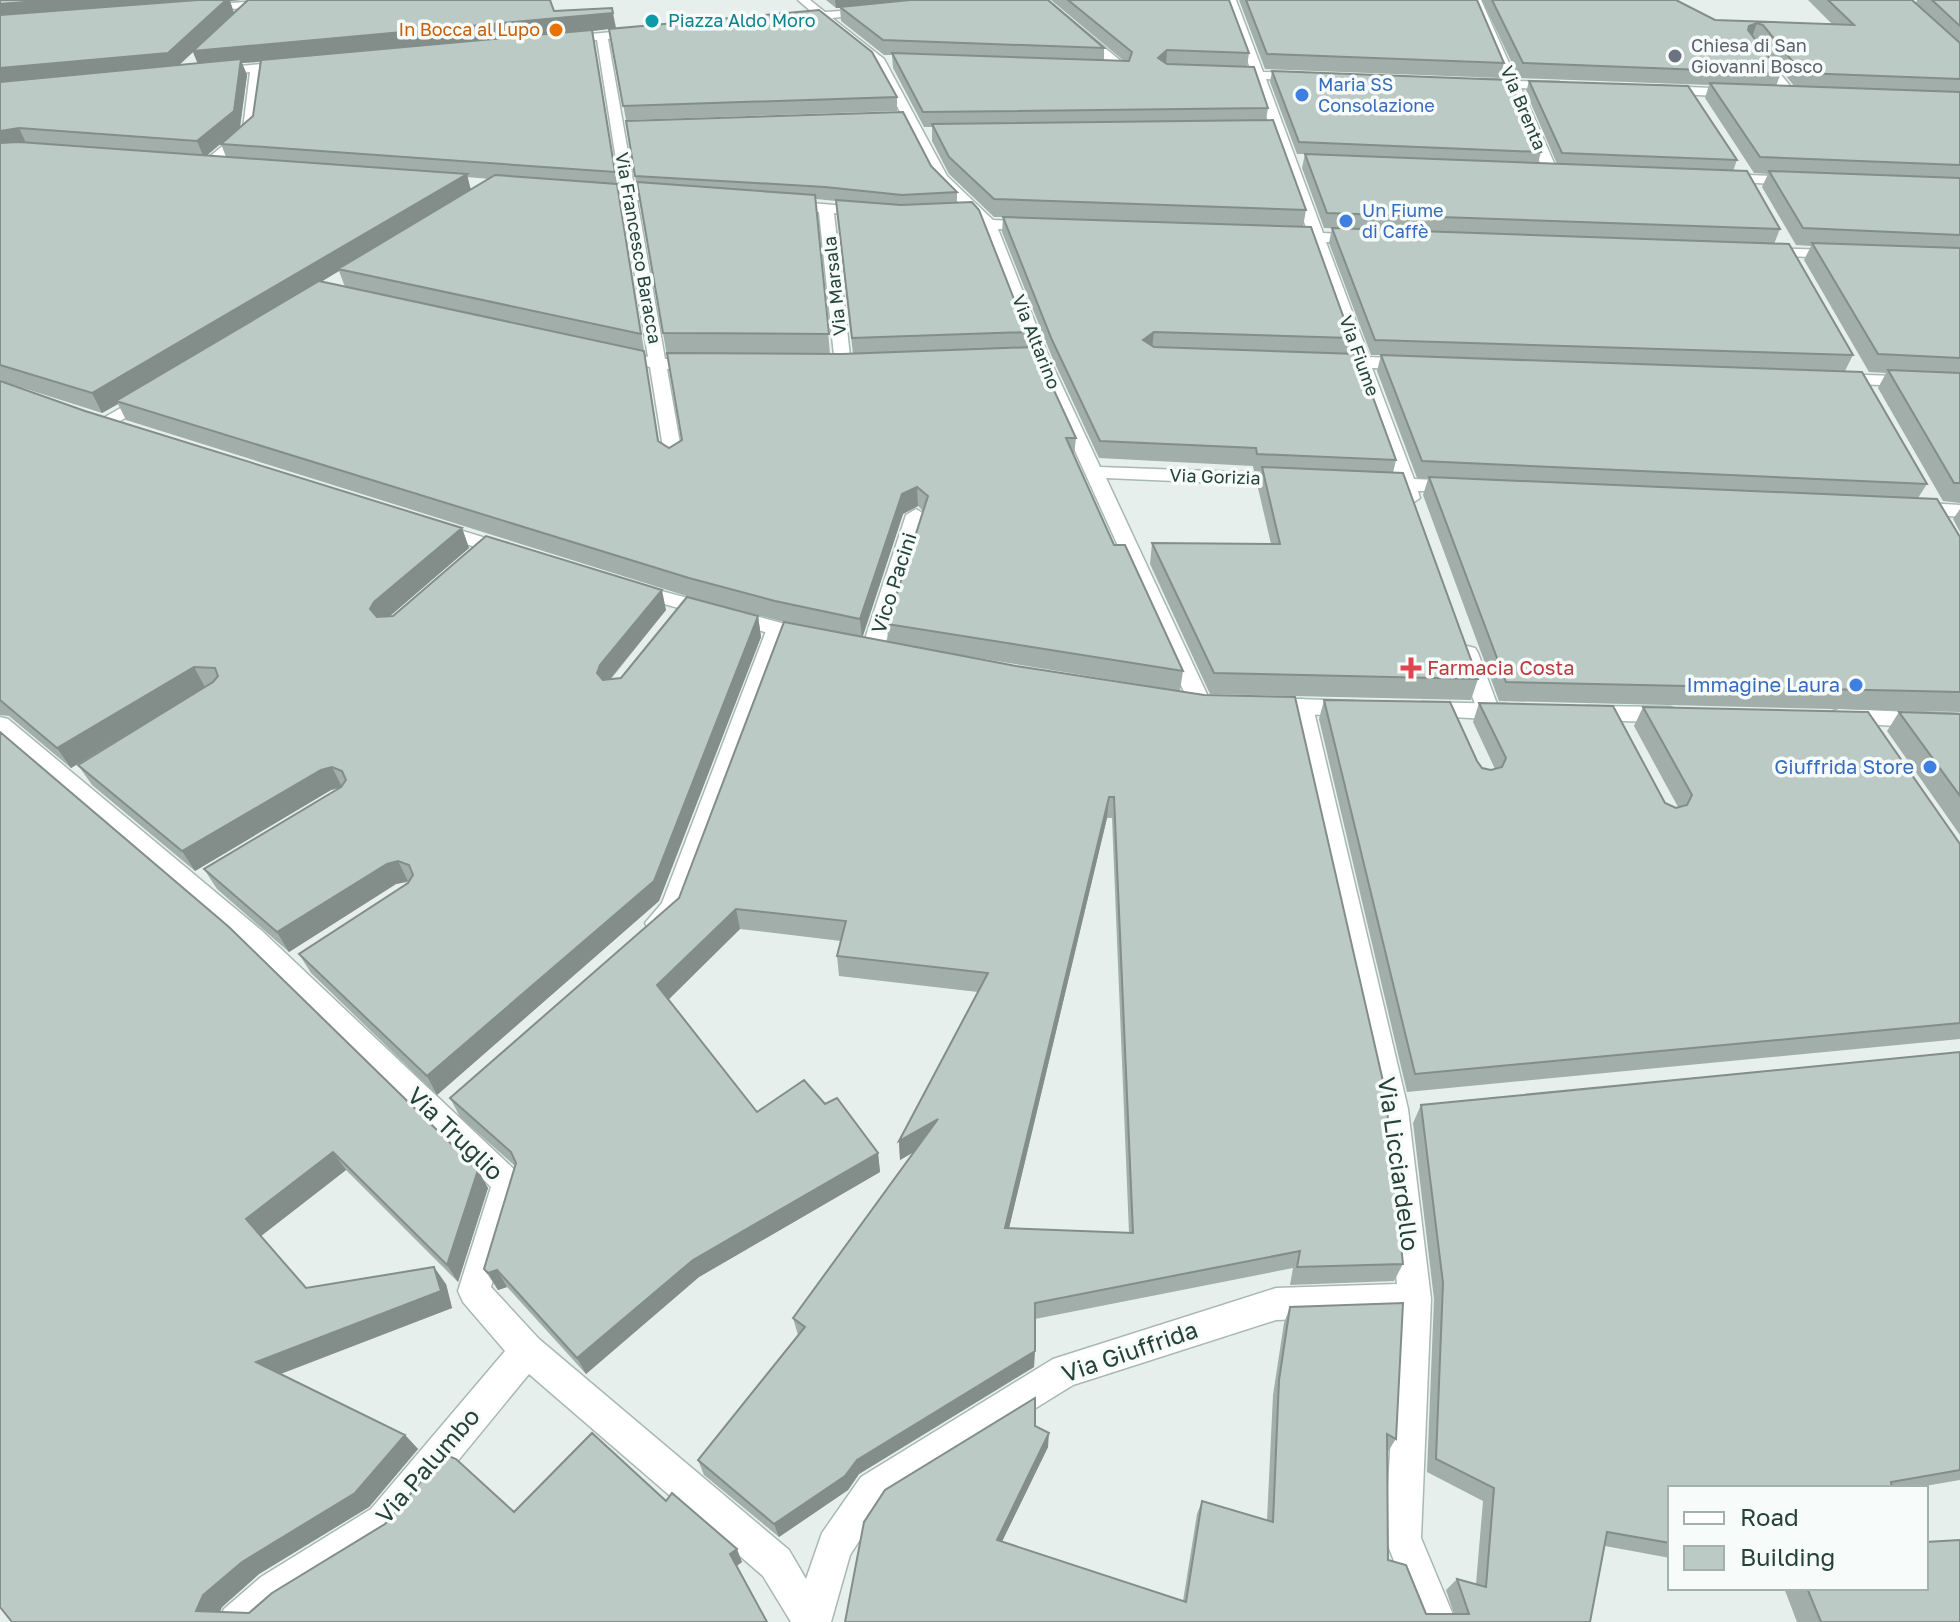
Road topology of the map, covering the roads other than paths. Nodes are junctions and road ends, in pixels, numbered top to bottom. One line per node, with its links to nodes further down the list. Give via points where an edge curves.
1 (321, 0): 7 (street)
2 (803, 0): 11 (street, Via Altarino)
3 (1040, 0): 19 (street, via 1124,70)
4 (1231, 0): 22 (street, Via Fiume)
5 (1476, 0): 25 (street, Via Brenta)
6 (214, 4): 7 (street); 8 (street)
7 (253, 5): 10 (street)
8 (183, 10)
9 (882, 10): 11 (street)
10 (242, 15)
11 (822, 16): 12 (street); 44 (street, Via Altarino, via 888,61 913,126 941,178 968,212)
12 (775, 20)
13 (650, 31): 14 (street)
14 (602, 36): 15 (street); 32 (street, Via Francesco Baracca)
15 (540, 42)
16 (1751, 43): 30 (street)
17 (304, 64): 18 (street)
18 (257, 68): 21 (street); 34 (street, via 249,130 199,165)
19 (1108, 70)
20 (1212, 73): 22 (street)
21 (196, 74)
22 (1258, 75): 23 (street); 47 (street, Via Fiume, via 1268,130 1295,162)
23 (1322, 78)
24 (1465, 83): 25 (street)
25 (1513, 85): 26 (street); 35 (street, Via Brenta, via 1558,172)
26 (1572, 87)
27 (1646, 90): 28 (street, via 1694,98)
28 (1748, 93)
29 (1777, 95): 30 (street)
30 (1791, 95): 31 (street)
31 (1807, 96)
32 (618, 127): 33 (street); 39 (street, Via Francesco Baracca)
33 (633, 127)
34 (223, 167)
35 (1535, 171)
36 (1702, 178): 37 (street)
37 (1808, 182)
38 (569, 191): 39 (street)
39 (629, 195): 40 (street); 54 (street, Via Francesco Baracca)
40 (690, 199)
41 (766, 204): 42 (street)
42 (826, 207): 43 (street); 57 (street, Via Marsala)
43 (887, 213)
44 (989, 224): 45 (street); 63 (street, Via Altarino, via 1034,358)
45 (1051, 227)
46 (1269, 236): 47 (street)
47 (1315, 238): 48 (street); 53 (street, Via Fiume)
48 (1378, 240)
49 (1742, 251): 50 (street)
50 (1852, 255)
51 (598, 351): 54 (street)
52 (1316, 361): 53 (street)
53 (1361, 362): 56 (street); 66 (street, Via Fiume)
54 (658, 364): 55 (street); 62 (street, Via Francesco Baracca)
55 (720, 364)
56 (1423, 364)
57 (843, 365)
58 (1814, 378): 59 (street)
59 (1960, 383)
60 (168, 385): 61 (street, via 95,422)
61 (132, 434)
62 (674, 460)
63 (1093, 472): 64 (street, Via Gorizia); 81 (street, Via Altarino, via 1208,705)
64 (1312, 481)
65 (1359, 483): 66 (street)
66 (1406, 484): 67 (street); 71 (street, Via Fiume)
67 (1484, 488)
68 (1931, 503): 69 (street); 70 (street); 74 (street)
69 (1888, 507)
70 (1960, 511)
71 (1416, 513)
72 (916, 515): 79 (street, Vico Pacini, via 879,652)
73 (415, 522): 75 (street)
74 (1947, 532)
75 (489, 545): 76 (street); 77 (street)
76 (534, 559)
77 (468, 564)
78 (610, 582): 79 (street, via 680,612)
79 (777, 631): 103 (street, via 673,909)
80 (1463, 641): 87 (street)
81 (1170, 700)
82 (1244, 706): 83 (street)
83 (1302, 707): 84 (street); 108 (street, Via Licciardello)
84 (1378, 709)
85 (1408, 710): 86 (street)
86 (1453, 711): 87 (street); 96 (street)
87 (1489, 712): 88 (street)
88 (1520, 712)
89 (1566, 713): 90 (street)
90 (1613, 714): 91 (street); 97 (street)
91 (1691, 715)
92 (1815, 717): 93 (street)
93 (1862, 718): 94 (street); 98 (street)
94 (1960, 722)
95 (0, 725): 100 (street, Via Truglio)
96 (1465, 738)
97 (1626, 739)
98 (1879, 743)
99 (97, 767): 100 (street)
100 (70, 784): 102 (street, Via Truglio)
101 (221, 872): 102 (street)
102 (194, 888): 105 (street, Via Truglio)
103 (637, 940)
104 (313, 954): 105 (street)
105 (287, 971): 109 (street, Via Truglio)
106 (460, 1097): 109 (street)
107 (1426, 1106): 108 (street)
108 (1394, 1109): 110 (street, Via Licciardello)
109 (436, 1117): 111 (street, Via Truglio, via 507,1183 474,1291)
110 (1415, 1299): 112 (street, Via Giuffrida, via 1276,1304 1065,1371 873,1489 835,1546); 114 (street, Via Licciardello, via 1403,1538)
111 (527, 1351): 112 (street, Via Truglio, via 776,1563); 113 (street, Via Palumbo, via 384,1522 274,1590)
112 (812, 1620)
113 (237, 1622)
114 (1437, 1622)

